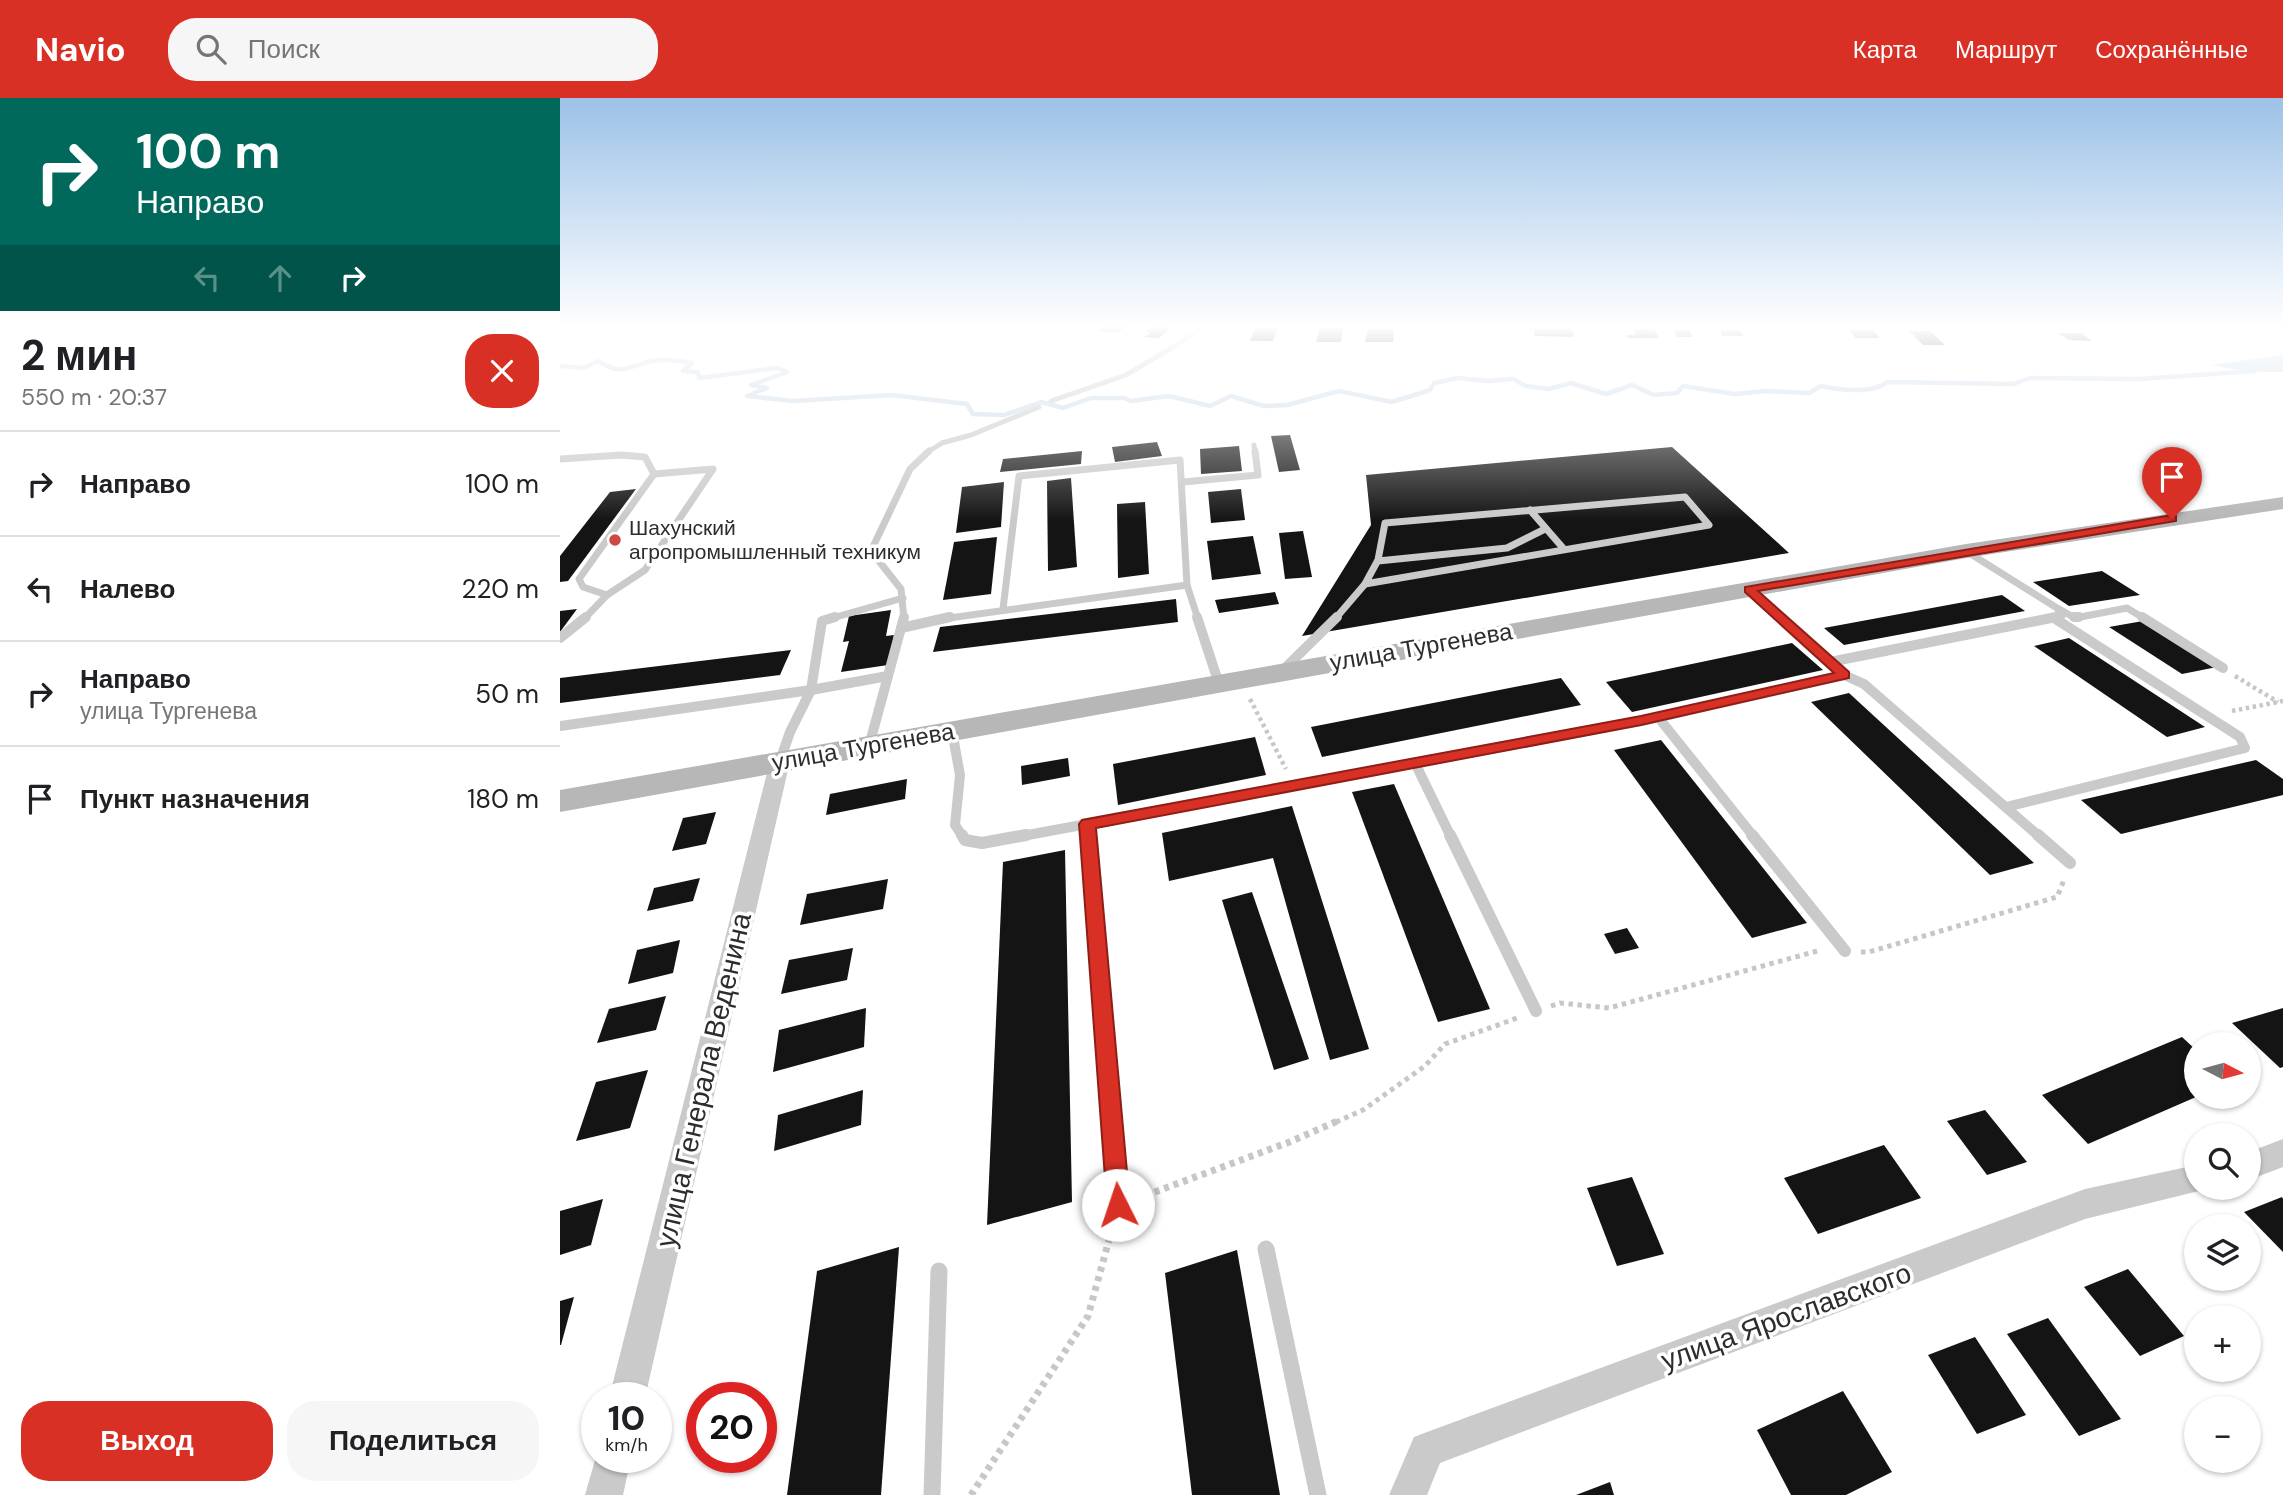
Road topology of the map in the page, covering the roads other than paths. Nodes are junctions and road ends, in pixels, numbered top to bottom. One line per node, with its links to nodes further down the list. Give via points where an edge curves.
1 (1080, 391): 2 (lane)
2 (1051, 401)
3 (1039, 407): 18 (lane, via 942,443 910,469 871,551 901,589)
4 (1254, 444): 7 (lane, via 1258,475)
5 (560, 459): 6 (lane, via 645,457)
6 (654, 474): 17 (lane, via 579,579 583,587); 17 (lane, via 713,469 645,570)
7 (1183, 482): 15 (lane); 19 (lane, via 1180,460 1019,476)
8 (2283, 503): 12 (street, улица Тургенева)
9 (1530, 510): 10 (lane); 11 (lane, via 1685,497 1709,525); 13 (lane, via 1385,523)
10 (1545, 528): 11 (lane); 13 (lane, via 1507,548)
11 (1563, 548): 14 (lane)
12 (1966, 551): 16 (street, улица Тургенева); 20 (lane)
13 (1378, 561): 14 (lane)
14 (1363, 584): 25 (lane, via 1325,632)
15 (1187, 585): 19 (lane); 28 (lane)
16 (1749, 589): 23 (lane); 25 (street, улица Тургенева)
17 (607, 595): 22 (lane)
18 (902, 598): 21 (lane, via 905,615); 29 (lane, via 822,621)
19 (1003, 609): 21 (lane)
20 (2055, 613): 23 (lane); 24 (lane, via 2075,618 2127,608); 37 (lane, via 2240,737 2245,748)
21 (901, 628): 27 (lane)
22 (560, 638)
23 (1830, 662): 26 (lane)
24 (2222, 668)
25 (1281, 672): 28 (street, улица Тургенева)
26 (1844, 675): 30 (lane); 37 (lane, via 1864,684)
27 (888, 676): 29 (lane); 33 (lane)
28 (1230, 682): 32 (street, улица Тургенева)
29 (811, 690): 31 (lane); 34 (lane)
30 (1658, 716): 35 (lane); 40 (lane)
31 (560, 726)
32 (952, 731): 33 (street, улица Тургенева); 38 (lane, via 960,775 955,825 965,840 982,843)
33 (869, 746): 34 (street, улица Тургенева)
34 (780, 761): 36 (street, улица Тургенева); 48 (street, улица Генерала Веденина)
35 (1415, 763): 38 (lane); 41 (lane)
36 (560, 801)
37 (2006, 807): 39 (lane)
38 (1087, 824): 45 (lane)
39 (2070, 863)
40 (1845, 951)
41 (1536, 1012)
42 (2283, 1153): 43 (street)
43 (2261, 1161)
44 (2184, 1182): 53 (street, улица Ярославского, via 2085,1204 1427,1450)
45 (1118, 1205)
46 (1266, 1249): 52 (lane)
47 (939, 1271): 51 (lane)
48 (631, 1382)
49 (609, 1473): 50 (street)
50 (604, 1495)
51 (932, 1495)
52 (1318, 1495)
53 (1408, 1495)

